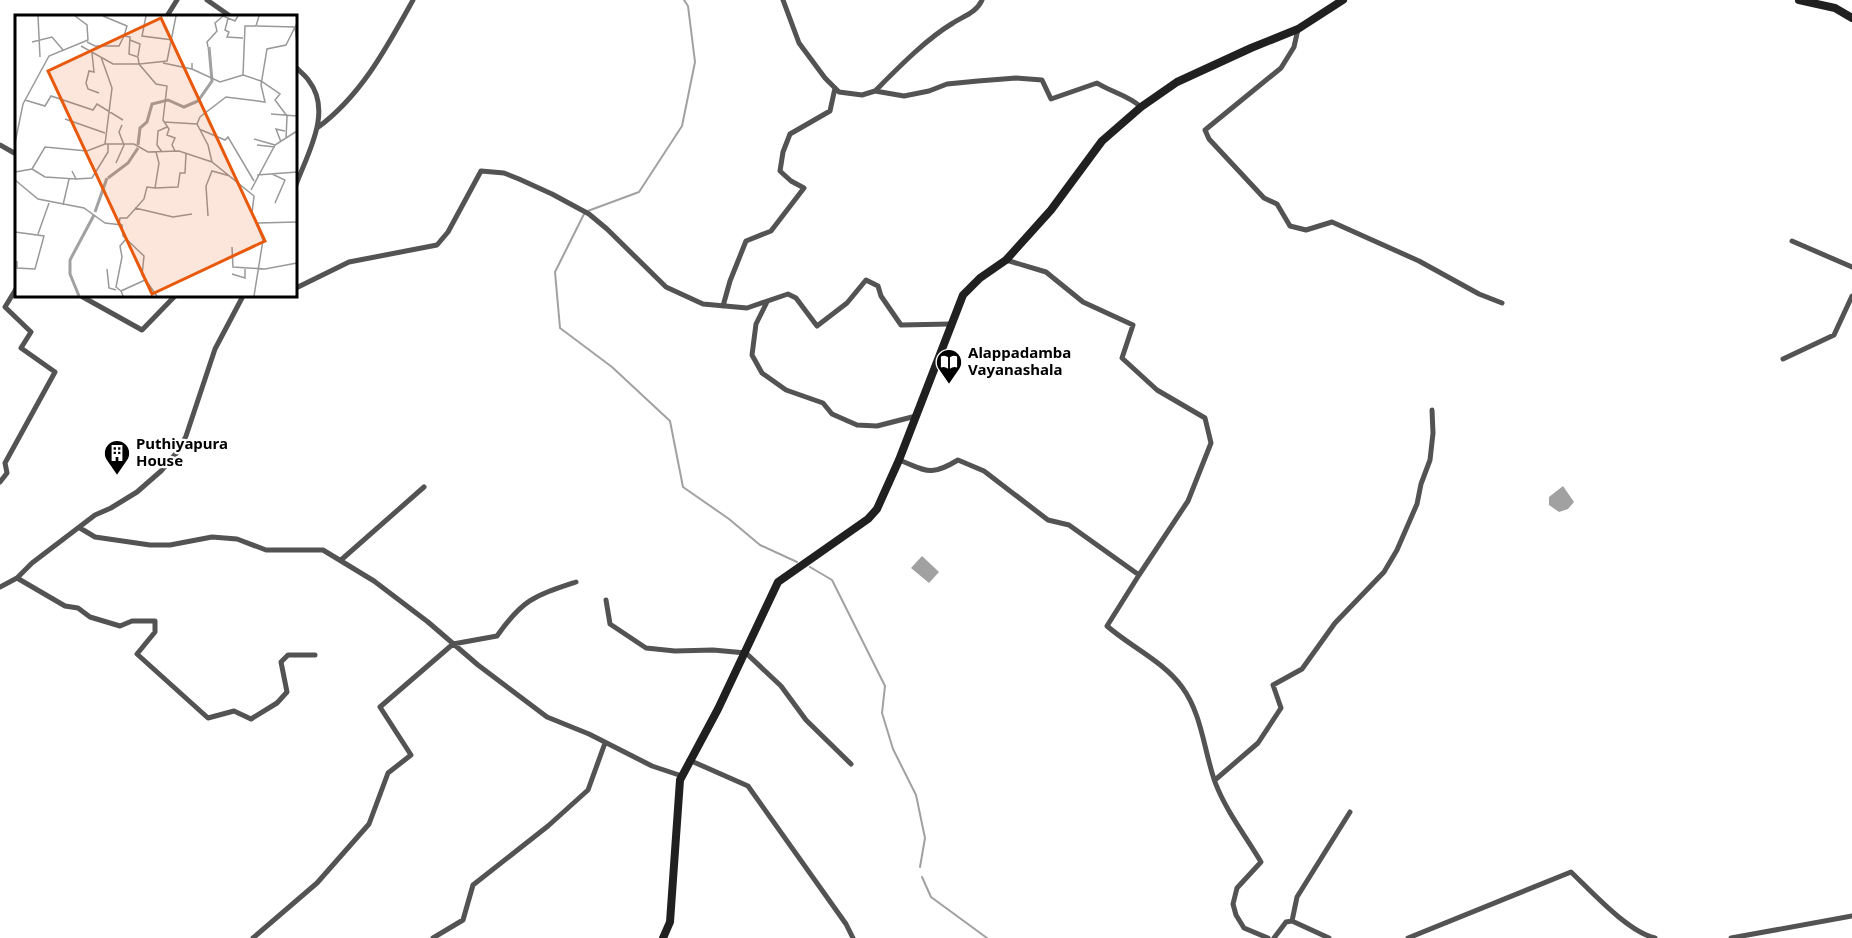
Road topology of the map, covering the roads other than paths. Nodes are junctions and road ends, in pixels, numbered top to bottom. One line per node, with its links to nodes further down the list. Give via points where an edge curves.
1 (177, 0): 8 (street)
2 (207, 0): 9 (street)
3 (413, 0): 16 (street, via 361,86)
4 (783, 0): 13 (street, via 799,43)
5 (982, 0): 14 (street, via 979,8 951,24)
6 (1343, 0): 11 (street)
7 (1799, 0): 10 (street, via 1835,8)
8 (168, 15)
9 (229, 15)
10 (1852, 18)
11 (1298, 30): 15 (street, via 1177,82); 30 (street, via 1281,68 1205,130 1209,139 1264,198 1278,204 1290,226 1305,230 1332,222)
12 (297, 69): 16 (street, via 316,93)
13 (835, 88): 14 (street, via 861,95); 32 (street, via 830,111 790,134 780,171 804,188 771,231 746,241)
14 (875, 91): 15 (street, via 904,96 946,84 1016,78 1042,80 1051,99 1097,83)
15 (1141, 107): 21 (street, via 1102,141 1051,210)
16 (317, 128): 19 (street)
17 (0, 144): 18 (street)
18 (15, 153)
19 (297, 182)
20 (1792, 241): 22 (street)
21 (1006, 260): 33 (street, via 963,295); 42 (street, via 1046,272 1083,302 1133,325 1122,358 1157,390 1205,418 1211,443 1188,501)
22 (1852, 267)
23 (297, 288): 32 (street, via 349,262 437,245 481,171 504,173 589,214 666,287 703,304)
24 (15, 290): 31 (street)
25 (1852, 296): 34 (street, via 1834,335)
26 (83, 297): 27 (street, via 142,330)
27 (174, 297)
28 (243, 297): 40 (street, via 220,336 178,450 137,492)
29 (767, 302): 32 (street, via 747,308); 33 (street, via 788,294 796,298 817,326 847,303 866,280 878,286 901,326); 36 (street, via 756,324 752,355 762,373 786,390 823,403 832,414 856,425 877,426)
30 (1502, 303)
31 (2, 305): 38 (street, via 31,332 21,348 55,372 5,463 7,473)
32 (723, 306)
33 (950, 324): 36 (street)
34 (1783, 359)
35 (1432, 410): 54 (street, via 1430,460 1397,550 1384,572 1335,623 1302,669 1273,685 1281,708 1258,743)
36 (916, 416): 37 (street)
37 (899, 460): 42 (street, via 930,472 943,470 958,460 984,471 1048,520 1069,525); 48 (street, via 877,509 868,519 778,582)
38 (0, 482)
39 (424, 487): 41 (street)
40 (80, 528): 41 (street, via 95,537 150,545 231,538 266,550 323,550); 43 (street, via 32,562)
41 (340, 560): 47 (street, via 374,581)
42 (1139, 575): 54 (street, via 1107,626 1168,671 1183,688 1197,717)
43 (17, 578): 45 (street); 49 (street, via 90,617 120,626 132,621 155,621 155,632 137,654 208,718 234,711 251,719 278,703 286,692 281,662 288,655)
44 (576, 582): 47 (street, via 525,602 497,636)
45 (0, 587)
46 (606, 600): 48 (street, via 610,624 646,648)
47 (453, 644): 50 (street, via 547,717); 59 (street, via 380,707 411,755 388,773 369,824 317,883)
48 (746, 653): 51 (street); 52 (street)
49 (315, 655)
50 (605, 742): 53 (street); 60 (street, via 588,789 473,885 464,920)
51 (689, 760): 53 (street); 62 (street, via 748,786)
52 (851, 764)
53 (682, 776): 61 (street, via 670,922)
54 (1215, 780): 63 (street, via 1227,810 1261,862 1237,888 1233,904 1236,915 1244,928)
55 (1350, 812): 57 (street, via 1297,897)
56 (1852, 916): 58 (street)
57 (1292, 921): 64 (street, via 1286,922); 65 (street)
58 (1739, 937): 68 (street)
59 (253, 938)
60 (433, 938)
61 (663, 938)
62 (853, 938)
63 (1268, 938)
64 (1274, 938)
65 (1329, 938)
66 (1408, 938): 67 (street, via 1571,872 1643,936)
67 (1655, 938)
68 (1731, 938)

